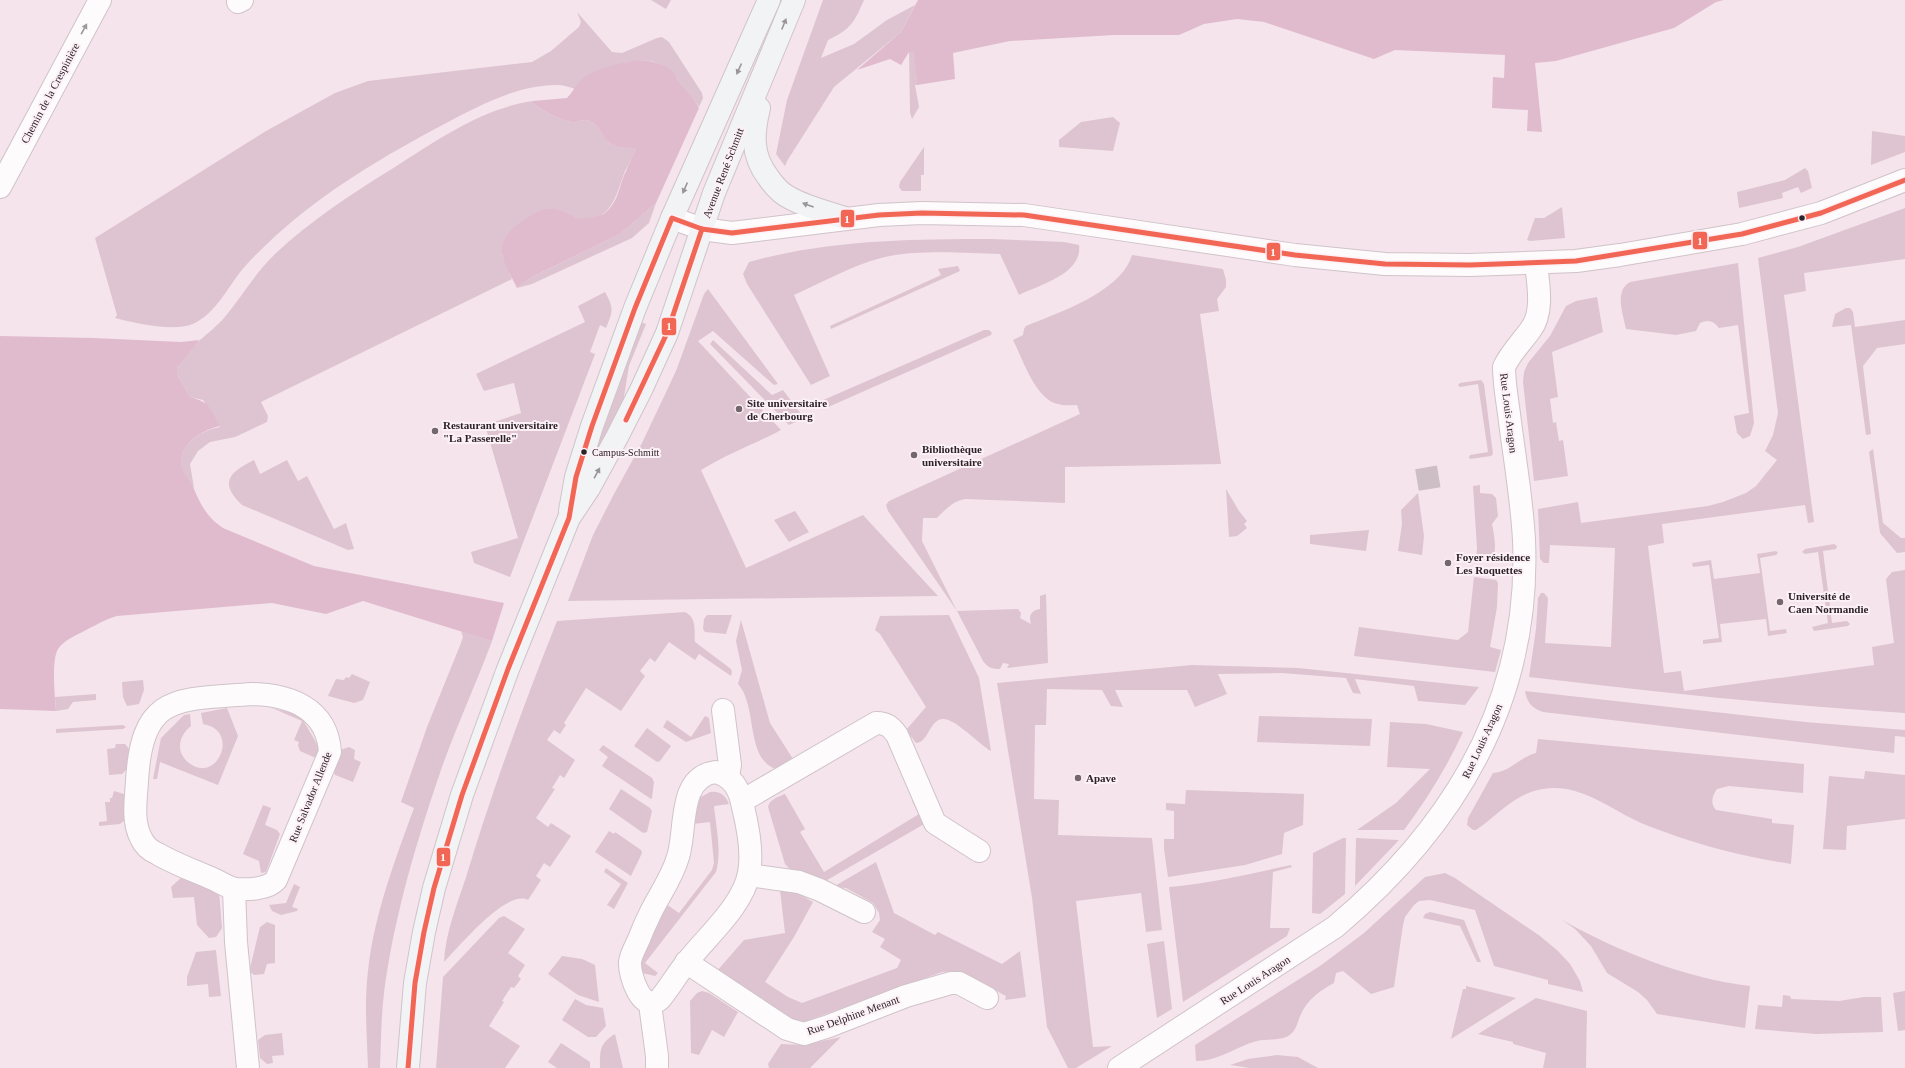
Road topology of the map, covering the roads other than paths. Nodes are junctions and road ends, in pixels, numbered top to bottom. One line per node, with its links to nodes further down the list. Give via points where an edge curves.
1 (100, 0): 6 (street, Chemin de la Crespinière, one-way to 1)
2 (769, 0): 7 (main road, Avenue René Schmitt, one-way to 7)
3 (794, 0): 4 (main road, Avenue René Schmitt, one-way to 3)
4 (775, 47): 8 (main road, one-way to 4, via 790,199 777,190 761,168 755,153 754,126); 9 (main road, Avenue René Schmitt, via 714,193)
5 (1905, 180): 10 (street, via 1821,213 1754,231 1620,255)
6 (0, 187)
7 (672, 218): 9 (street); 11 (main road, Avenue René Schmitt, via 635,308 592,426 576,477)
8 (844, 218): 9 (street, via 755,231); 10 (street, via 922,213 1024,215 1357,262 1447,265)
9 (702, 229): 11 (main road, Avenue René Schmitt, one-way to 9, via 589,488 641,390 671,322)
10 (1536, 262): 25 (street, Rue Louis Aragon, via 1536,319 1532,329 1508,357 1504,366 1522,513 1524,559 1520,619 1501,701 1473,765 1444,813 1405,861 1371,896 1335,927)
11 (569, 518): 23 (main road, Avenue René Schmitt, via 508,669 462,795 434,888 415,984)
12 (723, 710): 13 (street, via 730,765)
13 (728, 777): 14 (street); 21 (street, via 715,772 708,773 701,776 692,788 685,809 675,868 649,915 632,956 630,967 633,979 640,995)
14 (742, 801): 15 (street, via 876,723 882,723 888,725 897,735 935,823); 16 (street, via 749,847)
15 (979, 851)
16 (749, 875): 18 (street, via 799,882); 19 (street, via 732,907)
17 (234, 889): 17 (street, Rue Salvador Allende, via 267,886 276,880 330,752 328,738 321,723 305,707 289,699 252,694 180,702 163,709 149,723 143,740 137,772 136,797 136,824 141,838 158,855); 22 (street, via 236,942)
18 (864, 912)
19 (686, 962): 20 (street, Rue Delphine Menant, via 787,1029 804,1034 906,996 951,983 960,983); 21 (street, via 660,999)
20 (987, 998)
21 (650, 1004): 24 (street)
22 (248, 1068)
23 (408, 1068)
24 (657, 1068)
25 (1119, 1068)

